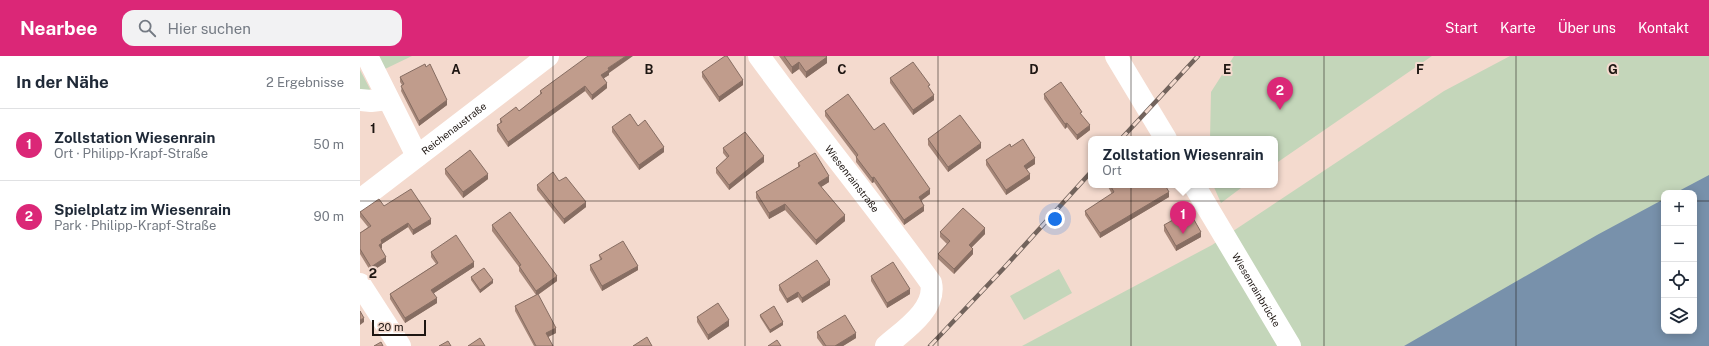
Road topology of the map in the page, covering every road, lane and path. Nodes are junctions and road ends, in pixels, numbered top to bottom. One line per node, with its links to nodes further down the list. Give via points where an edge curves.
1 (367, 56): 5 (street)
2 (548, 56): 8 (street, Reichenaustraße)
3 (759, 56): 13 (street, Wiesenrainstraße, via 931,283 928,305)
4 (1116, 56): 7 (street)
5 (388, 99): 6 (street, via 371,102); 8 (street)
6 (360, 100)
7 (1164, 136)
8 (417, 156): 10 (street, Reichenaustraße)
9 (1196, 188): 14 (street, Wiesenrainbrücke)
10 (360, 200)
11 (360, 284): 12 (street)
12 (400, 346)
13 (886, 346)
14 (1290, 346)

